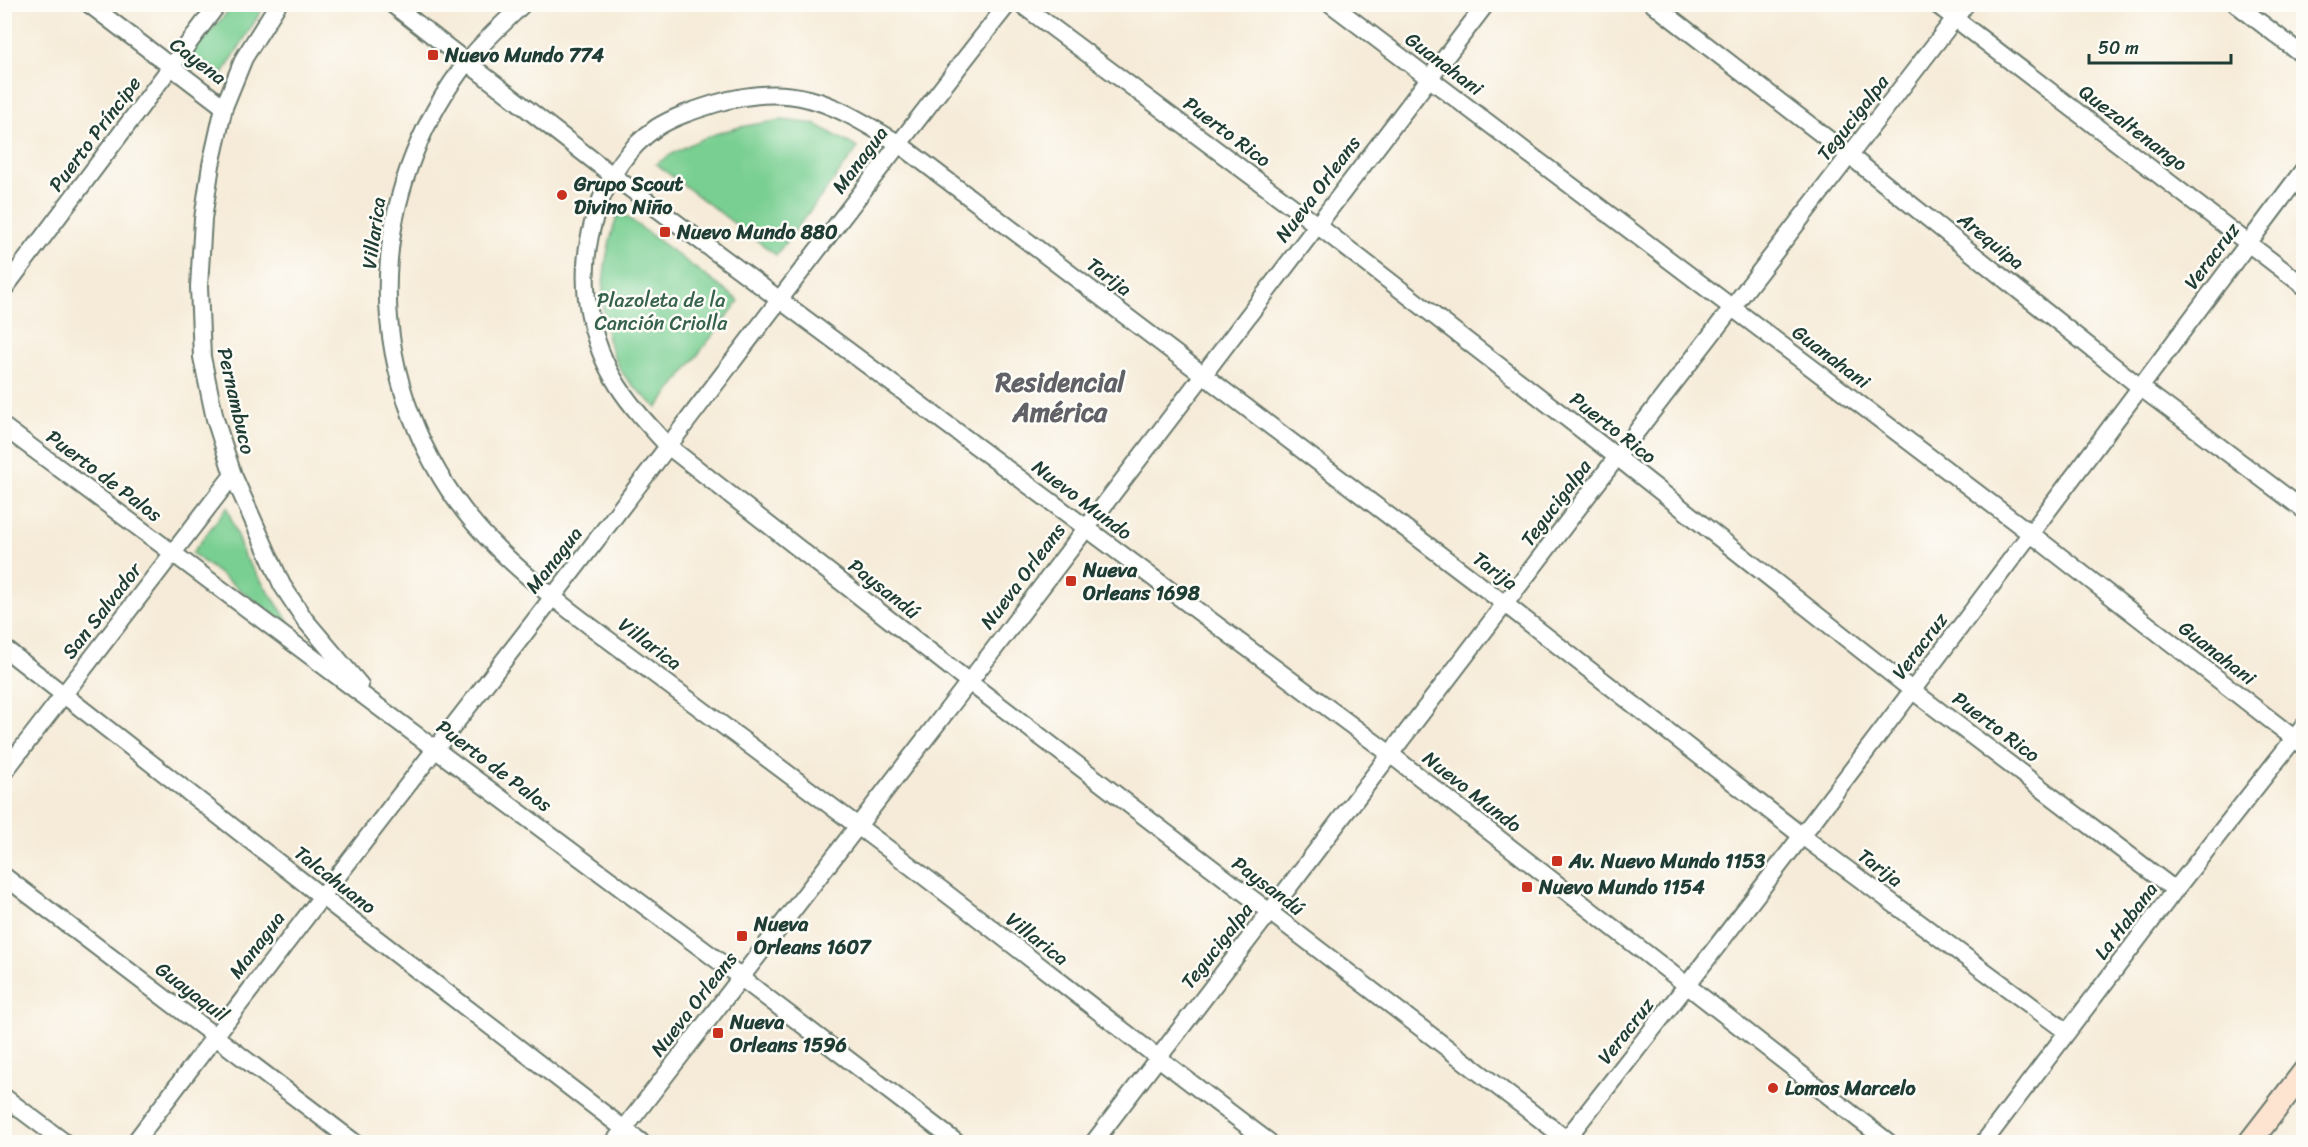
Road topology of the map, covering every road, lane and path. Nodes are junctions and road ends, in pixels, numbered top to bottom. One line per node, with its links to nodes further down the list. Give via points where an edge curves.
1 (90, 4): 17 (street, Cayena)
2 (218, 4): 17 (street, Puerto Príncipe)
3 (278, 4): 19 (street, Pernambuco, via 244,58)
4 (392, 4): 16 (street, Nuevo Mundo)
5 (523, 4): 16 (street, Villarica)
6 (1008, 4): 20 (street, Managua)
7 (1021, 4): 24 (street, Puerto Rico)
8 (1331, 4): 18 (street, Guanahani)
9 (1486, 4): 18 (street, Nueva Orleans)
10 (1653, 4): 21 (street, Arequipa)
11 (1936, 4): 14 (street, Quezaltenango)
12 (1966, 4): 14 (street, Tegucigalpa)
13 (2236, 4): 15 (street)
14 (1956, 19): 21 (street, Tegucigalpa); 25 (street, Quezaltenango)
15 (2304, 56)
16 (467, 62): 23 (street, Nuevo Mundo); 40 (street, Villarica, via 423,135 399,199 388,270 391,343 413,420 448,488 496,547)
17 (171, 67): 19 (street, Cayena); 27 (street, Puerto Príncipe)
18 (1429, 78): 24 (street, Nueva Orleans); 29 (street, Guanahani)
19 (224, 106): 35 (street, Pernambuco, via 203,219 199,287 202,357)
20 (898, 144): 23 (street, Paysandú, via 847,114 809,99 774,94 722,101 656,128); 28 (street, Managua); 30 (street, Tarija)
21 (1850, 156): 29 (street, Tegucigalpa); 31 (street, Arequipa)
22 (2304, 169): 25 (street, Veracruz)
23 (612, 175): 28 (street, Nuevo Mundo); 33 (street, Paysandú, via 600,203 585,271 588,311 598,348 614,383)
24 (1317, 225): 30 (street, Nueva Orleans); 34 (street, Puerto Rico)
25 (2248, 243): 26 (street, Quezaltenango); 31 (street, Veracruz)
26 (2304, 286)
27 (4, 289)
28 (781, 300): 33 (street, Managua); 37 (street, Nuevo Mundo)
29 (1732, 308): 34 (street, Tegucigalpa); 38 (street, Guanahani)
30 (1202, 374): 37 (street, Nueva Orleans); 41 (street, Tarija)
31 (2140, 387): 36 (street, Arequipa); 38 (street, Veracruz)
32 (4, 427): 39 (street, Puerto de Palos)
33 (668, 446): 40 (street, Managua); 43 (street, Paysandú)
34 (1617, 457): 41 (street, Tegucigalpa); 44 (street, Puerto Rico)
35 (232, 475): 39 (street, San Salvador); 46 (street, Pernambuco, via 282,585 305,620)
36 (2304, 510)
37 (1084, 529): 43 (street, Nueva Orleans); 49 (street, Nuevo Mundo)
38 (2030, 533): 44 (street, Veracruz); 47 (street, Guanahani)
39 (172, 554): 45 (street, San Salvador); 46 (street, Puerto de Palos)
40 (552, 597): 48 (street, Managua); 51 (street, Villarica)
41 (1504, 604): 49 (street, Tegucigalpa); 52 (street, Tarija)
42 (4, 648): 45 (street, Talcahuano)
43 (969, 682): 51 (street, Nueva Orleans); 56 (street, Paysandú)
44 (1913, 691): 52 (street, Veracruz); 54 (street, Puerto Rico)
45 (65, 694): 50 (street, San Salvador); 55 (street, Talcahuano)
46 (378, 707): 48 (street, Puerto de Palos)
47 (2300, 737): 54 (street, La Habana)
48 (435, 748): 55 (street, Managua); 57 (street, Puerto de Palos)
49 (1390, 754): 56 (street, Tegucigalpa); 58 (street, Nuevo Mundo)
50 (4, 772)
51 (858, 826): 57 (street, Nueva Orleans); 61 (street, Villarica)
52 (1802, 836): 58 (street, Veracruz); 59 (street, Tarija)
53 (4, 876): 60 (street, Guayaquil)
54 (2175, 890): 59 (street, La Habana)
55 (321, 896): 60 (street, Managua); 64 (street, Talcahuano)
56 (1270, 913): 61 (street, Tegucigalpa); 65 (street, Paysandú)
57 (740, 977): 64 (street, Nueva Orleans); 70 (street, Puerto de Palos)
58 (1688, 987): 65 (street, Veracruz); 73 (street, Nuevo Mundo)
59 (2067, 1032): 74 (street, La Habana)
60 (215, 1035): 67 (street, Managua); 68 (street, Guayaquil)
61 (1157, 1059): 71 (street, Tegucigalpa); 72 (street, Villarica)
62 (2304, 1072): 75 (main road)
63 (4, 1097): 66 (street)
64 (619, 1136): 69 (street, Talcahuano)
65 (1567, 1142)
66 (64, 1143)
67 (135, 1143)
68 (354, 1143)
69 (641, 1143)
70 (956, 1143)
71 (1094, 1143)
72 (1269, 1143)
73 (1888, 1143)
74 (1984, 1143)
75 (2250, 1143)

